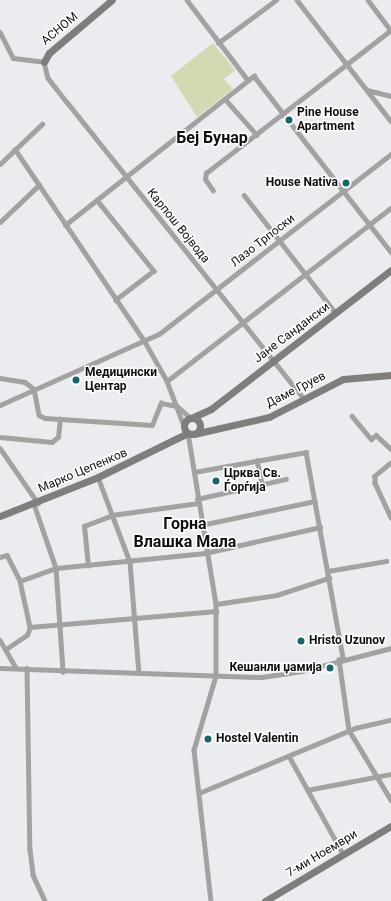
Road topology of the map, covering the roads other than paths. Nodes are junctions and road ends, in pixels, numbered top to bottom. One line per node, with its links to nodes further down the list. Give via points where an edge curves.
1 (112, 0): 9 (street, АСНОМ, via 48,53)
2 (187, 0): 8 (street)
3 (276, 0): 8 (street)
4 (297, 0): 10 (street)
5 (368, 0): 6 (street)
6 (391, 30): 10 (street)
7 (0, 32): 9 (street, via 13,58)
8 (218, 43): 11 (street)
9 (44, 62): 22 (street, Карпош Војвода, via 51,81)
10 (347, 64): 12 (street); 15 (street)
11 (248, 80): 14 (street); 15 (street, via 254,76)
12 (367, 90): 13 (street); 16 (street)
13 (391, 96)
14 (225, 99): 18 (street); 22 (street)
15 (284, 114): 18 (street); 25 (street)
16 (391, 122)
17 (42, 124): 19 (street)
18 (257, 135): 24 (street, via 206,173 205,179)
19 (15, 149): 21 (street); 23 (street)
20 (391, 154): 25 (street, Лазо Трпоски)
21 (0, 164)
22 (126, 177): 27 (street); 36 (street, Карпош Војвода)
23 (39, 185): 29 (street); 30 (street)
24 (213, 190)
25 (344, 191): 31 (street); 32 (street, Лазо Трпоски)
26 (244, 195): 32 (street)
27 (97, 200): 30 (street); 37 (street, via 154,271)
28 (391, 208): 31 (street)
29 (0, 222)
30 (65, 224): 37 (street)
31 (369, 225): 33 (street); 35 (street)
32 (280, 241): 35 (street); 36 (street, Лазо Трпоски)
33 (391, 252)
34 (391, 270): 38 (street, Јане Сандански)
35 (306, 274): 38 (street); 39 (street)
36 (216, 290): 39 (street, Карпош Војвода); 40 (street, Лазо Трпоски, via 159,334)
37 (116, 300): 40 (street)
38 (336, 313): 41 (street, Јане Сандански)
39 (242, 323): 41 (street, Карпош Војвода); 44 (street)
40 (144, 340): 44 (street); 45 (street, Лазо Трпоски)
41 (272, 361): 46 (street, Карпош Војвода); 49 (street, Јане Сандански)
42 (391, 375): 46 (street, Даме Груев, via 343,379)
43 (0, 378): 45 (street, via 25,382)
44 (167, 381): 48 (street)
45 (34, 389): 47 (street, Лазо Трпоски); 52 (street, via 39,415)
46 (304, 399): 55 (street, Даме Груев, via 269,417)
47 (0, 405)
48 (177, 406): 51 (street); 52 (street, via 158,404 152,426); 54 (street)
49 (206, 413): 51 (street, Јане Сандански); 53 (street, Јане Сандански)
50 (352, 416): 61 (street, via 371,439 376,435)
51 (191, 418): 53 (street); 54 (street)
52 (60, 419): 57 (street, via 58,437 52,442)
53 (200, 424): 55 (street); 56 (street, Јане Сандански)
54 (184, 426): 56 (street); 58 (street)
55 (213, 431): 56 (street, Даме Груев)
56 (191, 434): 58 (street, Марко Цепенков); 59 (street)
57 (0, 437)
58 (175, 440): 59 (street); 65 (street, Марко Цепенков)
59 (189, 446): 64 (street)
60 (0, 448): 70 (street)
61 (391, 449)
62 (256, 460): 64 (street); 67 (street); 69 (street, via 306,452)
63 (391, 463): 73 (street, via 375,476 375,483)
64 (194, 472): 68 (street)
65 (98, 477): 70 (street, Марко Цепенков); 71 (street)
66 (286, 479): 67 (street)
67 (262, 484): 68 (street)
68 (197, 501): 71 (street); 74 (street)
69 (315, 501): 74 (street); 75 (street)
70 (36, 503): 72 (street, Марко Цепенков); 81 (street)
71 (112, 515): 79 (street); 80 (street, via 82,529)
72 (0, 516)
73 (391, 518)
74 (201, 525): 76 (street)
75 (320, 527): 76 (street); 82 (street)
76 (205, 553): 79 (street); 85 (street)
77 (0, 557): 84 (street, via 7,555)
78 (386, 561): 82 (street)
79 (130, 562): 80 (street); 87 (street)
80 (88, 566): 81 (street)
81 (56, 568): 84 (street); 88 (street)
82 (328, 571): 83 (street)
83 (329, 578): 85 (street, via 277,595); 93 (street)
84 (20, 581): 89 (street)
85 (216, 604): 86 (street)
86 (216, 611): 87 (street); 99 (street)
87 (135, 618): 88 (street); 98 (street)
88 (61, 625): 89 (street); 97 (street)
89 (30, 627): 92 (street, via 27,635)
90 (0, 640): 92 (street)
91 (391, 648): 93 (street)
92 (6, 649): 95 (street)
93 (341, 658): 99 (street, via 284,675); 101 (street)
94 (0, 668): 95 (street)
95 (16, 668): 96 (street)
96 (27, 668): 97 (street); 110 (street, via 30,849 33,875)
97 (63, 672): 98 (street)
98 (139, 673): 99 (street)
99 (216, 676): 106 (street, via 195,743)
100 (391, 720): 101 (street)
101 (349, 730): 102 (street); 104 (street)
102 (290, 756): 105 (street); 106 (street)
103 (391, 774): 104 (street)
104 (377, 776): 105 (street); 107 (street)
105 (307, 790): 109 (street)
106 (199, 793): 111 (street)
107 (391, 800)
108 (391, 826): 109 (street, 7-ми Ноември)
109 (343, 854): 112 (street, 7-ми Ноември)
110 (45, 901)
111 (212, 901)
112 (265, 901)

